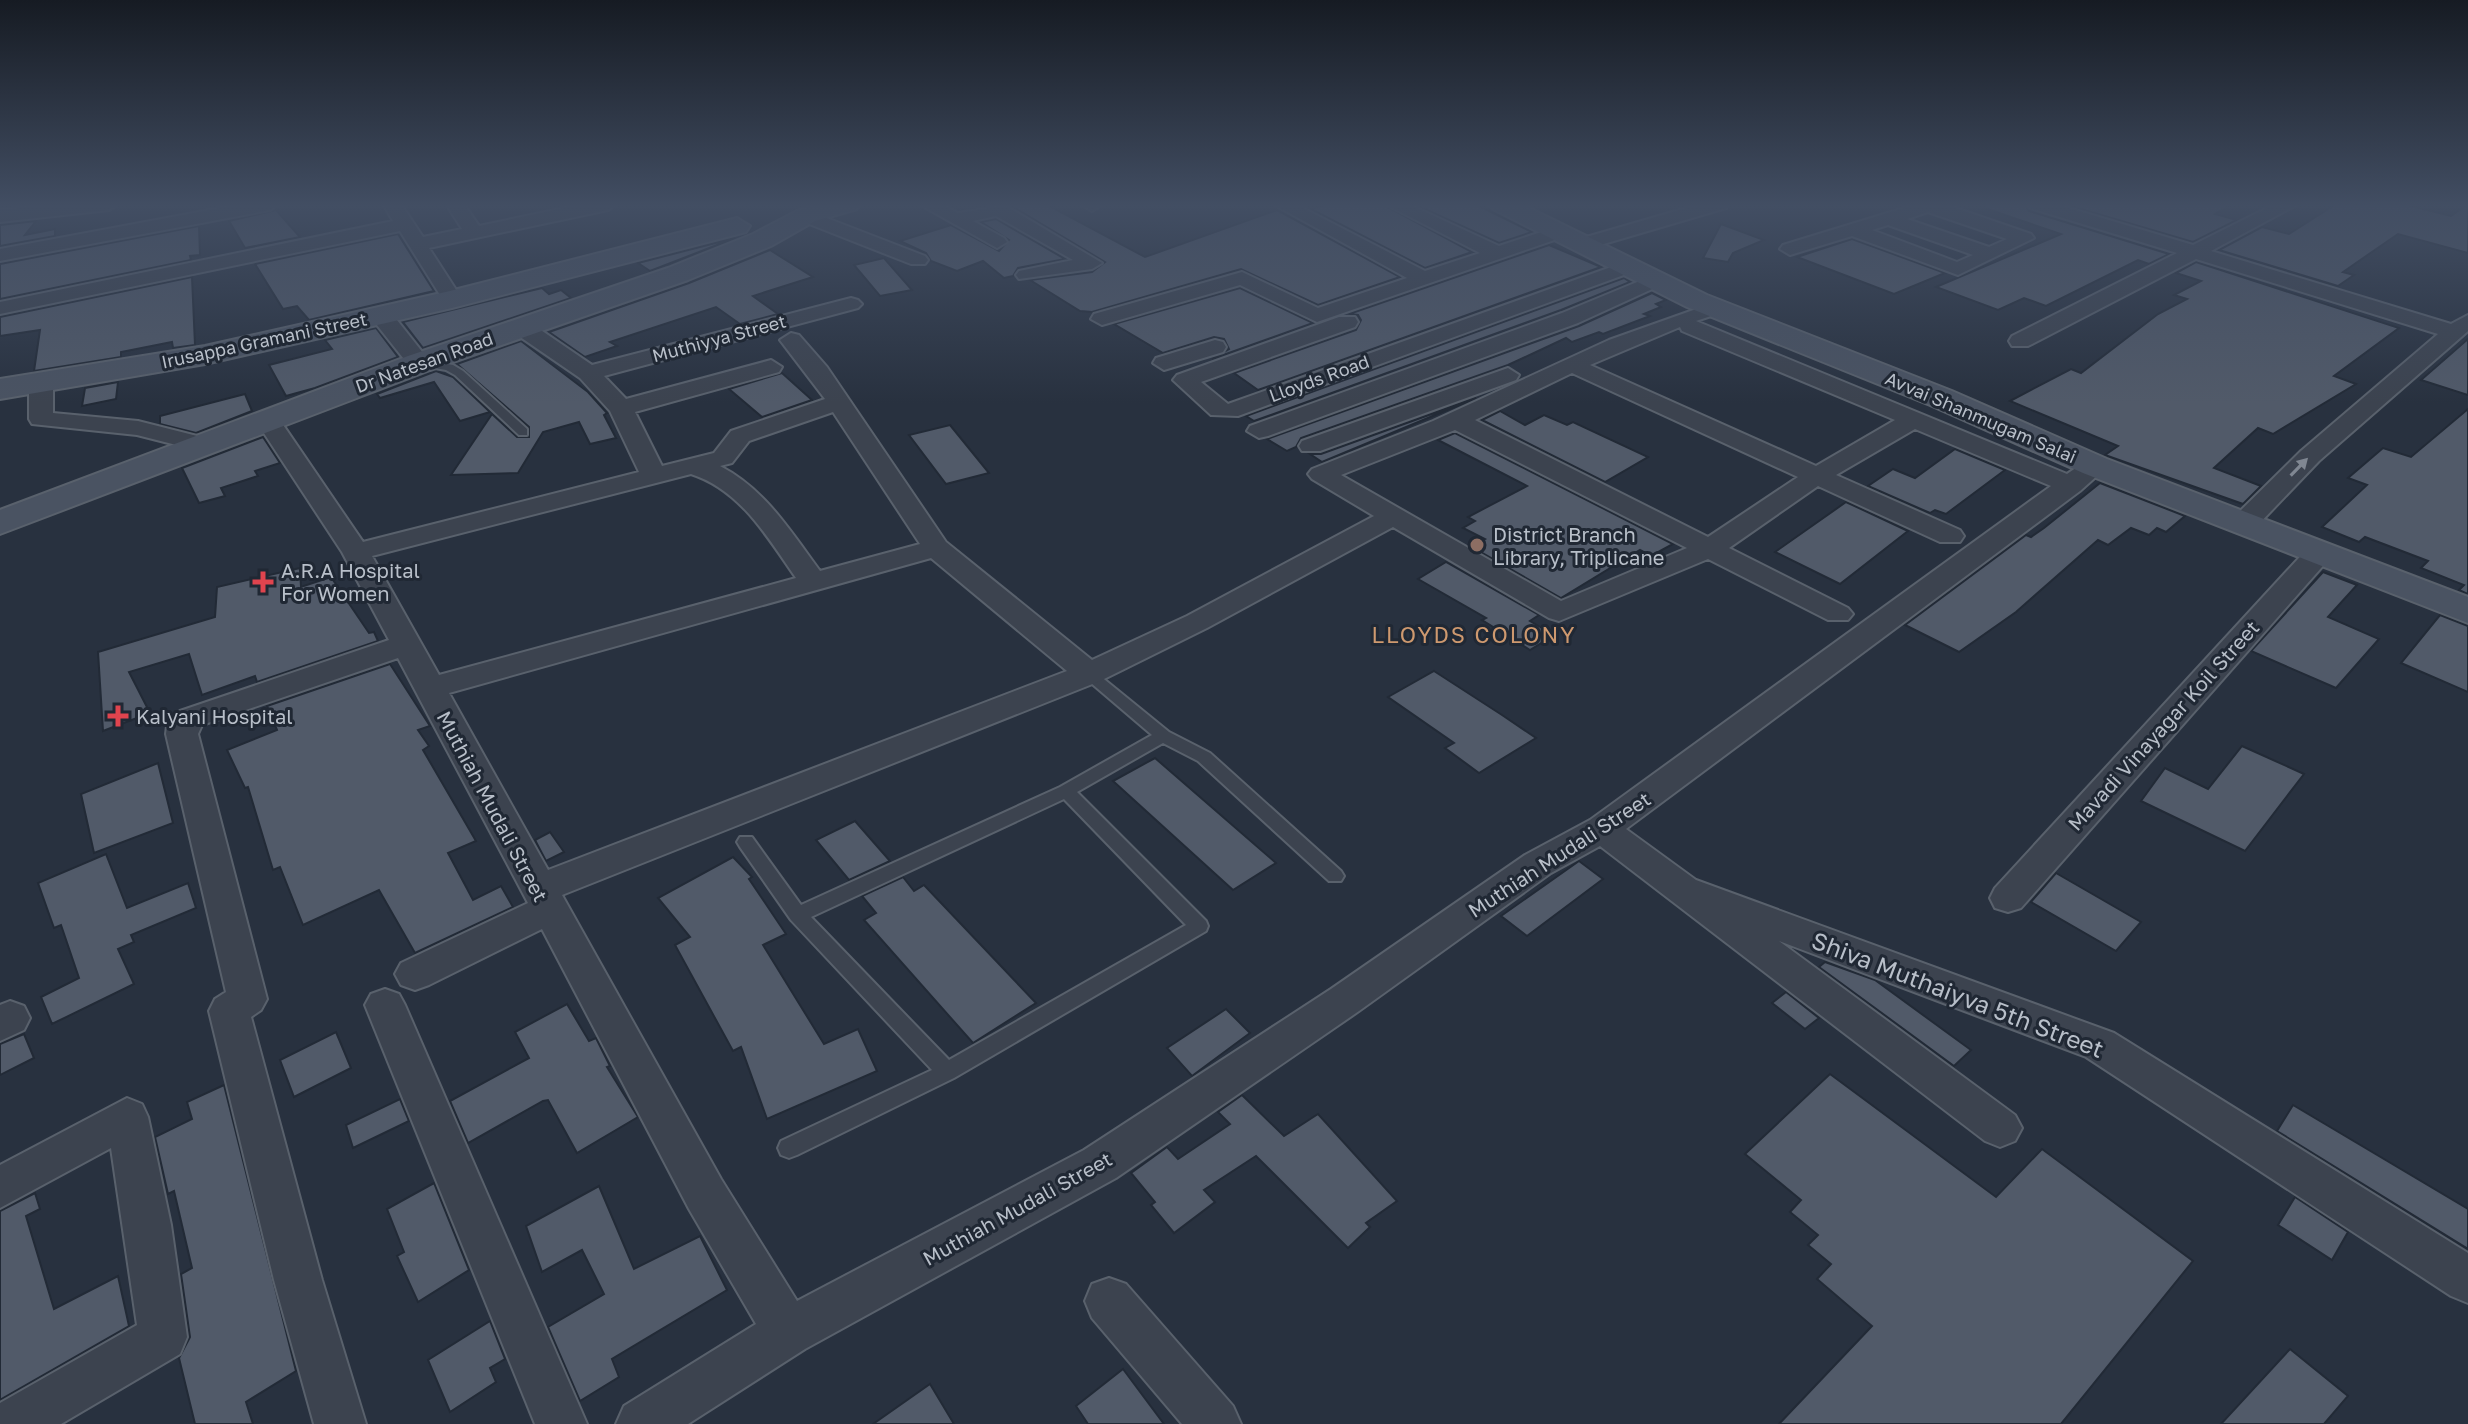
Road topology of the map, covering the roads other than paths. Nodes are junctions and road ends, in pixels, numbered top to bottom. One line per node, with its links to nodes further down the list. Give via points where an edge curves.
1 (182, 270): 16 (street)
2 (435, 270): 14 (street)
3 (564, 270): 14 (street, Irusappa Gramani Street)
4 (687, 270): 23 (street, Dr Natesan Road)
5 (1051, 270): 12 (street)
6 (1408, 270): 13 (street)
7 (1448, 270): 13 (street)
8 (1633, 270): 11 (street, Avvai Shanmugam Salai)
9 (2161, 270): 25 (street)
10 (2264, 270): 22 (street)
11 (1640, 274): 17 (street, Avvai Shanmugam Salai); 21 (street, Lloyds Road, via 1230,411 1219,410 1185,380); 38 (street, via 1556,323)
12 (1026, 275)
13 (1424, 279): 19 (street)
14 (452, 299): 18 (street, Irusappa Gramani Street)
15 (851, 304): 30 (street, Muthiyya Street)
16 (0, 308)
17 (1701, 312): 28 (street); 36 (street); 41 (street); 43 (street, Avvai Shanmugam Salai, via 1941,398)
18 (381, 315): 26 (street); 31 (street, Irusappa Gramani Street)
19 (1317, 316): 20 (street, via 1242,278); 27 (street)
20 (1102, 319)
21 (1347, 322)
22 (2461, 326): 48 (street, one-way to 22, via 2310,456)
23 (521, 327): 26 (street, Dr Natesan Road); 30 (street)
24 (791, 340): 33 (street)
25 (2020, 341)
26 (419, 363): 37 (street, Dr Natesan Road); 39 (lane, via 459,373)
27 (1164, 363)
28 (1570, 364): 35 (street); 45 (street)
29 (771, 367): 34 (street)
30 (588, 373): 34 (street)
31 (41, 385): 32 (street, Irusappa Gramani Street); 40 (street, via 41,419 138,428)
32 (0, 389)
33 (838, 402): 42 (street, via 740,436 723,458); 50 (street)
34 (621, 408): 44 (street)
35 (1455, 420): 46 (street, via 1321,474); 51 (street)
36 (1913, 420): 43 (street); 45 (street)
37 (268, 421): 40 (street, Dr Natesan Road); 52 (street, Muthiah Mudali Street)
38 (1259, 431)
39 (523, 432)
40 (200, 444): 47 (street, Dr Natesan Road)
41 (1311, 446)
42 (692, 466): 44 (street); 54 (street, via 721,474 753,502)
43 (2083, 475): 48 (street, Avvai Shanmugam Salai); 62 (street, Muthiah Mudali Street)
44 (654, 476): 52 (street)
45 (1818, 476): 49 (street); 51 (street)
46 (1394, 516): 51 (street, via 1559,612); 58 (street)
47 (0, 523)
48 (2244, 523): 53 (street, Avvai Shanmugam Salai)
49 (1950, 536)
50 (936, 548): 54 (street); 58 (street)
51 (1709, 549): 56 (street)
52 (356, 552): 57 (street, Muthiah Mudali Street)
53 (2319, 553): 55 (street, Avvai Shanmugam Salai); 66 (street, Mavadi Vinayagar Koil Street)
54 (814, 582): 59 (street)
55 (2468, 611)
56 (1838, 614)
57 (405, 645): 59 (street, Muthiah Mudali Street); 77 (street, via 191,718 182,734 247,999 229,1011)
58 (1089, 674): 60 (lane); 67 (street)
59 (429, 688): 67 (street, Muthiah Mudali Street)
60 (1163, 736): 61 (lane); 64 (lane, via 1204,757)
61 (1066, 791): 68 (lane); 69 (lane, via 1199,926)
62 (1602, 829): 65 (street); 75 (street, Muthiah Mudali Street, via 1538,864 1100,1164)
63 (746, 842): 68 (lane)
64 (1335, 876)
65 (1678, 888): 70 (street); 73 (street, Shiva Muthaiyva 5th Street, via 2100,1045)
66 (2008, 898)
67 (544, 899): 75 (street, Muthiah Mudali Street, via 705,1194); 78 (street, via 400,990)
68 (798, 915): 69 (lane)
69 (947, 1072): 71 (lane)
70 (2000, 1128)
71 (789, 1148)
72 (0, 1188): 76 (street, via 127,1117 163,1337)
73 (2468, 1280)
74 (1109, 1301): 80 (street)
75 (788, 1332): 79 (street)
76 (12, 1424)
77 (340, 1424)
78 (561, 1424)
79 (642, 1424)
80 (1215, 1424)

